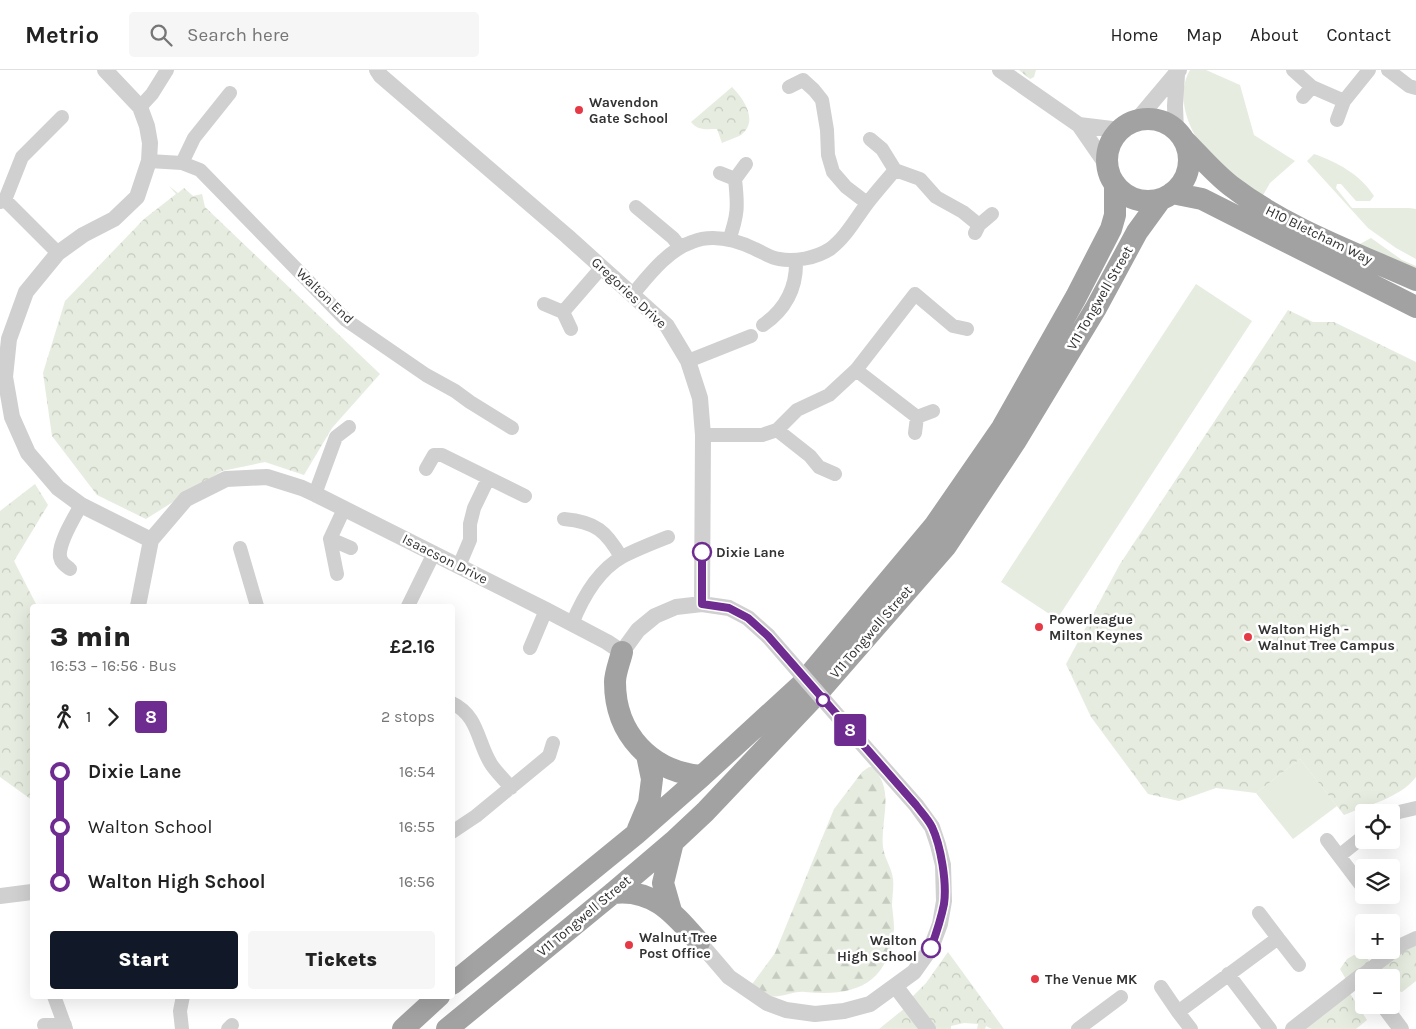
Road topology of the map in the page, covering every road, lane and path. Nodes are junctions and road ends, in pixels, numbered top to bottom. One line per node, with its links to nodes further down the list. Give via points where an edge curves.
1 (105, 70): 14 (street)
2 (167, 70): 14 (street)
3 (377, 70): 39 (street, Gregories Drive)
4 (1000, 70): 17 (street)
5 (1293, 70): 13 (street, via 1308,92)
6 (1369, 70): 13 (street)
7 (1388, 70): 11 (street, via 1408,86)
8 (1178, 72): 18 (street); 19 (street, via 1175,106)
9 (803, 75): 10 (street); 30 (street, via 822,100 833,172)
10 (789, 87)
11 (1416, 88)
12 (230, 93): 22 (street, via 194,138)
13 (1344, 101): 16 (street)
14 (140, 107): 21 (street, via 150,143)
15 (62, 117): 29 (street, via 22,157)
16 (1337, 120)
17 (1079, 125): 18 (street); 26 (street)
18 (1129, 125): 19 (highway, via 1148,119 1158,120 1168,124); 26 (highway, via 1108,150)
19 (1180, 136): 28 (highway, via 1188,151 1189,163 1180,185); 32 (highway, H10 Bletcham Way)
20 (870, 139): 24 (street, via 882,149)
21 (149, 161): 22 (street, Walton End); 37 (street, via 137,197 114,219)
22 (182, 164): 55 (street, Walton End, via 200,170 346,320)
23 (746, 164): 27 (street)
24 (895, 170): 30 (street); 33 (street, via 920,179 936,197 962,212 977,229)
25 (720, 173): 27 (street)
26 (1111, 175): 28 (highway, via 1122,192 1136,199 1151,201); 88 (highway, V11 Tongwell Street, via 1115,215 1111,229 1002,428 935,525 801,685)
27 (735, 179): 35 (street, via 738,203)
28 (1167, 196): 32 (highway, H10 Bletcham Way, via 1202,199); 95 (highway, V11 Tongwell Street, via 1137,232 1096,308 1015,442 946,546 816,696)
29 (2, 201): 37 (street)
30 (867, 203): 38 (street, via 830,249)
31 (636, 207): 36 (street, via 673,238)
32 (1252, 213): 34 (highway, H10 Bletcham Way)
33 (992, 214)
34 (1283, 230): 40 (highway, H10 Bletcham Way, via 1338,246); 43 (highway, H10 Bletcham Way)
35 (729, 240): 36 (street, via 711,238 693,241); 38 (street, via 778,259)
36 (680, 248): 41 (street)
37 (58, 253): 53 (street, via 26,292 9,338 5,377)
38 (796, 260): 45 (street, via 793,290 774,317)
39 (602, 267): 41 (street, Gregories Drive); 44 (street)
40 (1416, 280)
41 (633, 294): 49 (street, Gregories Drive, via 667,326)
42 (544, 304): 44 (street)
43 (1416, 307)
44 (563, 312): 46 (street)
45 (763, 325)
46 (571, 329)
47 (967, 329): 50 (street, via 953,326 915,294)
48 (751, 336): 49 (street)
49 (688, 361): 58 (street, Gregories Drive, via 700,398)
50 (856, 370): 52 (street); 56 (street, via 829,395 797,410)
51 (933, 411): 52 (street)
52 (917, 417): 57 (street)
53 (6, 419): 64 (street, via 28,453 58,488)
54 (349, 427): 62 (street, via 336,437)
55 (512, 428)
56 (777, 430): 58 (street, via 762,435); 60 (street, via 819,467)
57 (915, 433)
58 (703, 435): 80 (street, Gregories Drive)
59 (426, 469): 61 (street, via 434,455 442,455)
60 (835, 474)
61 (488, 479): 63 (street); 74 (street, via 474,508 470,540)
62 (315, 494): 65 (street, Isaacson Drive); 69 (street, Isaacson Drive, via 267,477 226,479 186,499)
63 (526, 496)
64 (81, 505): 69 (street); 75 (street, via 61,547 60,558)
65 (344, 509): 68 (street); 71 (street, Isaacson Drive)
66 (564, 519): 73 (street, via 581,521 602,531)
67 (668, 537): 73 (street)
68 (330, 539): 70 (street); 76 (street)
69 (151, 540): 77 (street, Isaacson Drive)
70 (351, 548)
71 (434, 553): 74 (street, Isaacson Drive); 79 (street)
72 (245, 554): 78 (street)
73 (621, 558): 82 (street, via 599,576 581,602)
74 (459, 566): 81 (street, Isaacson Drive)
75 (70, 569)
76 (337, 574)
77 (138, 604)
78 (257, 604)
79 (409, 604)
80 (702, 604): 84 (street, via 676,607 655,616 638,630); 112 (street, bridge, via 729,608 748,618 768,636 932,827 943,865 944,901 940,924 931,948 914,972)
81 (546, 610): 82 (street, Isaacson Drive); 83 (street)
82 (572, 624): 84 (street, Isaacson Drive)
83 (530, 648)
84 (622, 652): 87 (highway, via 615,681 619,716 631,738)
85 (455, 704): 89 (street, via 473,721 491,764)
86 (553, 743): 89 (street, via 549,756)
87 (646, 755): 88 (highway, via 667,767); 93 (highway, via 652,779 649,803)
88 (702, 776): 93 (highway, V11 Tongwell Street)
89 (511, 788): 92 (street)
90 (1416, 808): 91 (street)
91 (1400, 812)
92 (455, 830)
93 (636, 834): 110 (highway, V11 Tongwell Street)
94 (1327, 840): 97 (street)
95 (673, 842): 99 (highway, V11 Tongwell Street); 102 (highway, via 662,883)
96 (1355, 843): 97 (street)
97 (1339, 856): 98 (street)
98 (1355, 878)
99 (613, 893): 102 (highway, via 645,896); 124 (highway, V11 Tongwell Street)
100 (30, 894): 101 (street)
101 (0, 896)
102 (671, 911): 106 (highway)
103 (1259, 914): 104 (street)
104 (1278, 938): 107 (street); 109 (street)
105 (1416, 938): 108 (street, via 1403,944)
106 (699, 942): 112 (street, via 729,977 767,1003 786,1010 815,1014 844,1011 870,1004)
107 (1299, 965)
108 (1373, 969)
109 (1228, 974): 118 (street); 128 (street)
110 (455, 982)
111 (1355, 983): 129 (street)
112 (896, 987): 125 (street)
113 (1160, 987): 118 (street)
114 (1121, 998): 126 (street)
115 (55, 999): 121 (street)
116 (182, 999): 122 (street)
117 (436, 999): 123 (highway)
118 (1178, 1012): 127 (street)
119 (1390, 1014): 130 (street)
120 (44, 1025): 121 (street)
121 (65, 1027)
122 (182, 1029)
123 (403, 1029)
124 (447, 1029)
125 (928, 1029)
126 (1078, 1029)
127 (1191, 1029)
128 (1270, 1029)
129 (1293, 1029)
130 (1401, 1029)

